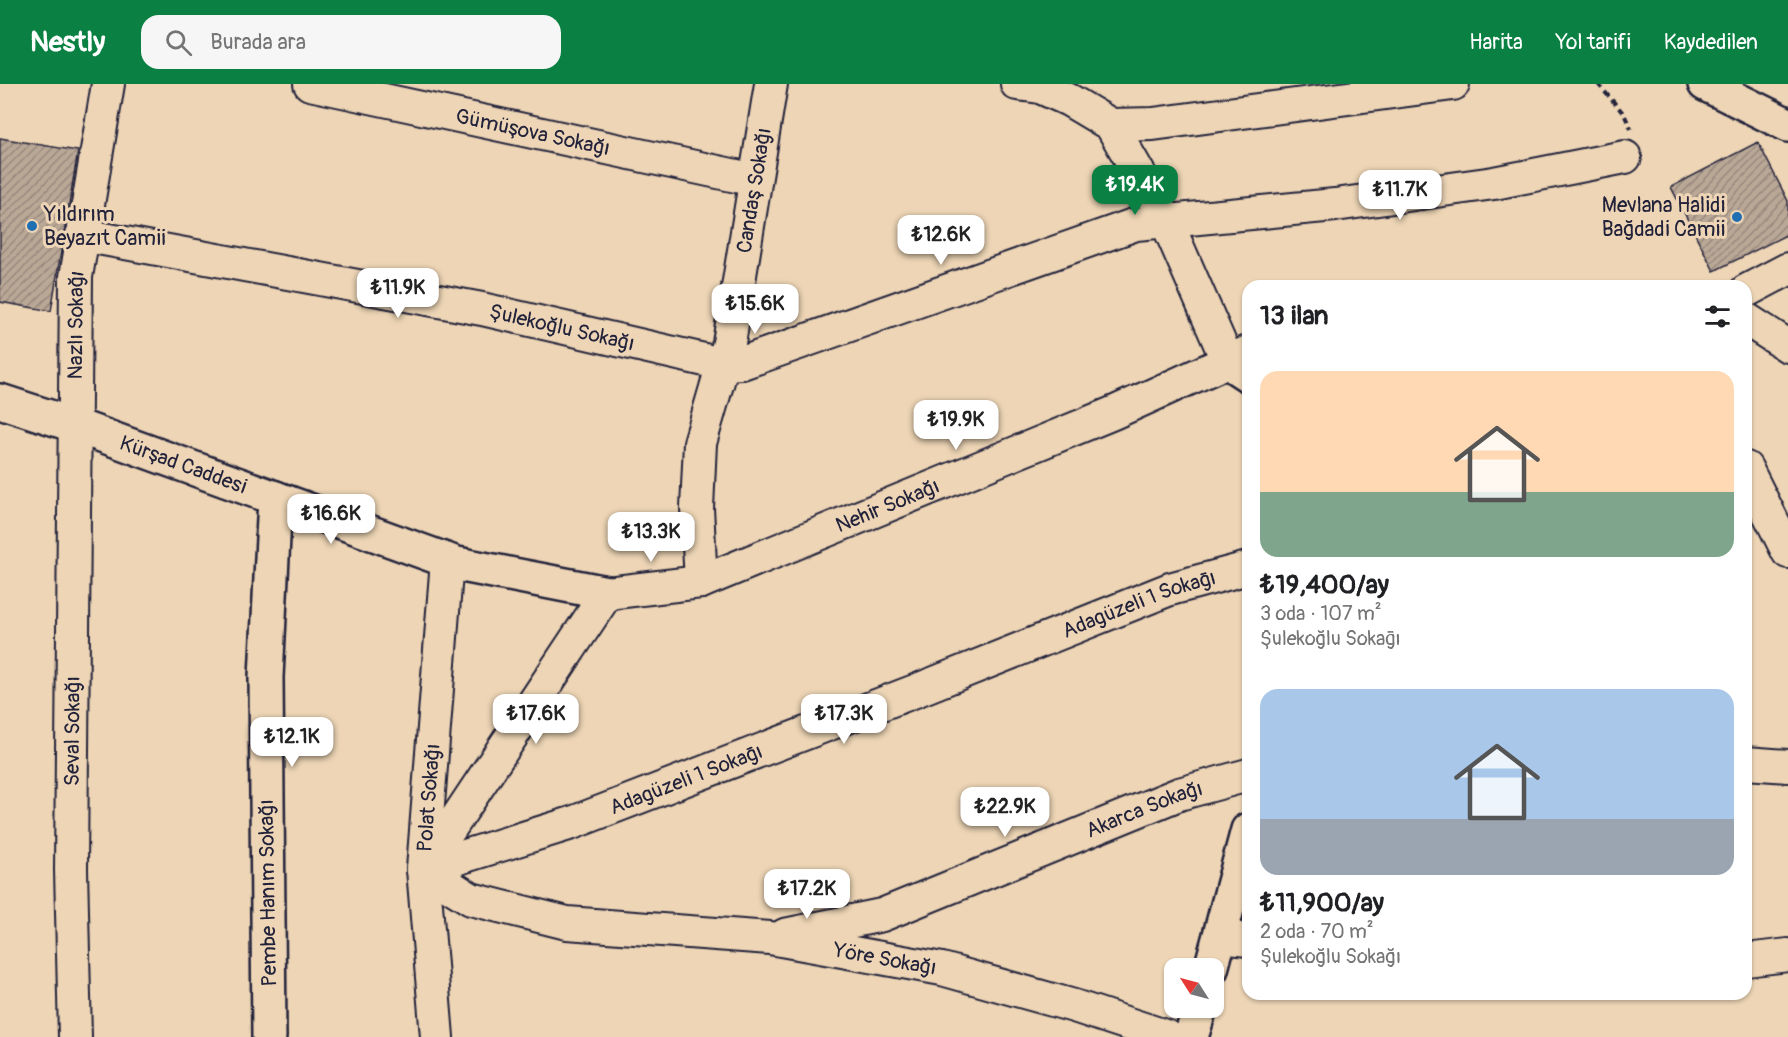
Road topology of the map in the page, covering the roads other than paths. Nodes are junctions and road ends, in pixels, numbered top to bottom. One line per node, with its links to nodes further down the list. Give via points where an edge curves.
1 (108, 84): 14 (street, Nazlı Sokağı)
2 (310, 84): 12 (street, Gümüşova Sokağı)
3 (771, 84): 12 (street, Candaş Sokağı)
4 (1017, 84): 9 (street, via 1040,87)
5 (1453, 84): 9 (street, via 1153,124)
6 (1705, 84): 10 (street)
7 (1732, 84): 8 (street)
8 (1788, 109)
9 (1111, 125): 13 (street)
10 (1788, 125)
11 (1625, 157): 13 (street, via 1335,205)
12 (755, 180): 20 (street, Candaş Sokağı, via 729,343)
13 (1166, 220): 19 (street); 20 (street, via 1136,224 742,363)
14 (82, 235): 20 (street, Şulekoğlu Sokağı, via 482,309); 22 (street, Nazlı Sokağı, via 76,277)
15 (1788, 269): 16 (street)
16 (1752, 288)
17 (1752, 323): 18 (street)
18 (1788, 346)
19 (1241, 363): 28 (street, Nehir Sokağı)
20 (722, 364): 28 (street, Candaş Sokağı, via 700,443 697,508)
21 (0, 401): 22 (street, Kürşad Caddesi)
22 (74, 424): 24 (street, Kürşad Caddesi); 41 (street, Seval Sokağı, via 71,870)
23 (1752, 480): 25 (street)
24 (275, 498): 26 (street, Kürşad Caddesi); 42 (street, Pembe Hanım Sokağı, via 266,677)
25 (1788, 552)
26 (447, 560): 29 (street, Kürşad Caddesi); 33 (street, Polat Sokağı)
27 (1242, 570): 33 (street, Adagüzeli 1 Sokaḡı, via 1170,589 572,823)
28 (701, 582): 29 (street, Nehir Sokağı)
29 (608, 593): 33 (street)
30 (1752, 763): 31 (street)
31 (1788, 766)
32 (1242, 777): 35 (street, Akarca Sokağı, via 1179,794 882,915)
33 (423, 869): 35 (street, Yöre Sokağı, via 471,899 567,923); 43 (street, Polat Sokağı)
34 (1242, 876): 36 (street)
35 (770, 938): 44 (street, Yöre Sokağı, via 942,969)
36 (1234, 938): 38 (street)
37 (1788, 955): 39 (street)
38 (1219, 958)
39 (1752, 959)
40 (1197, 1018): 45 (street)
41 (75, 1037)
42 (269, 1037)
43 (436, 1037)
44 (1168, 1037)
45 (1191, 1037)

